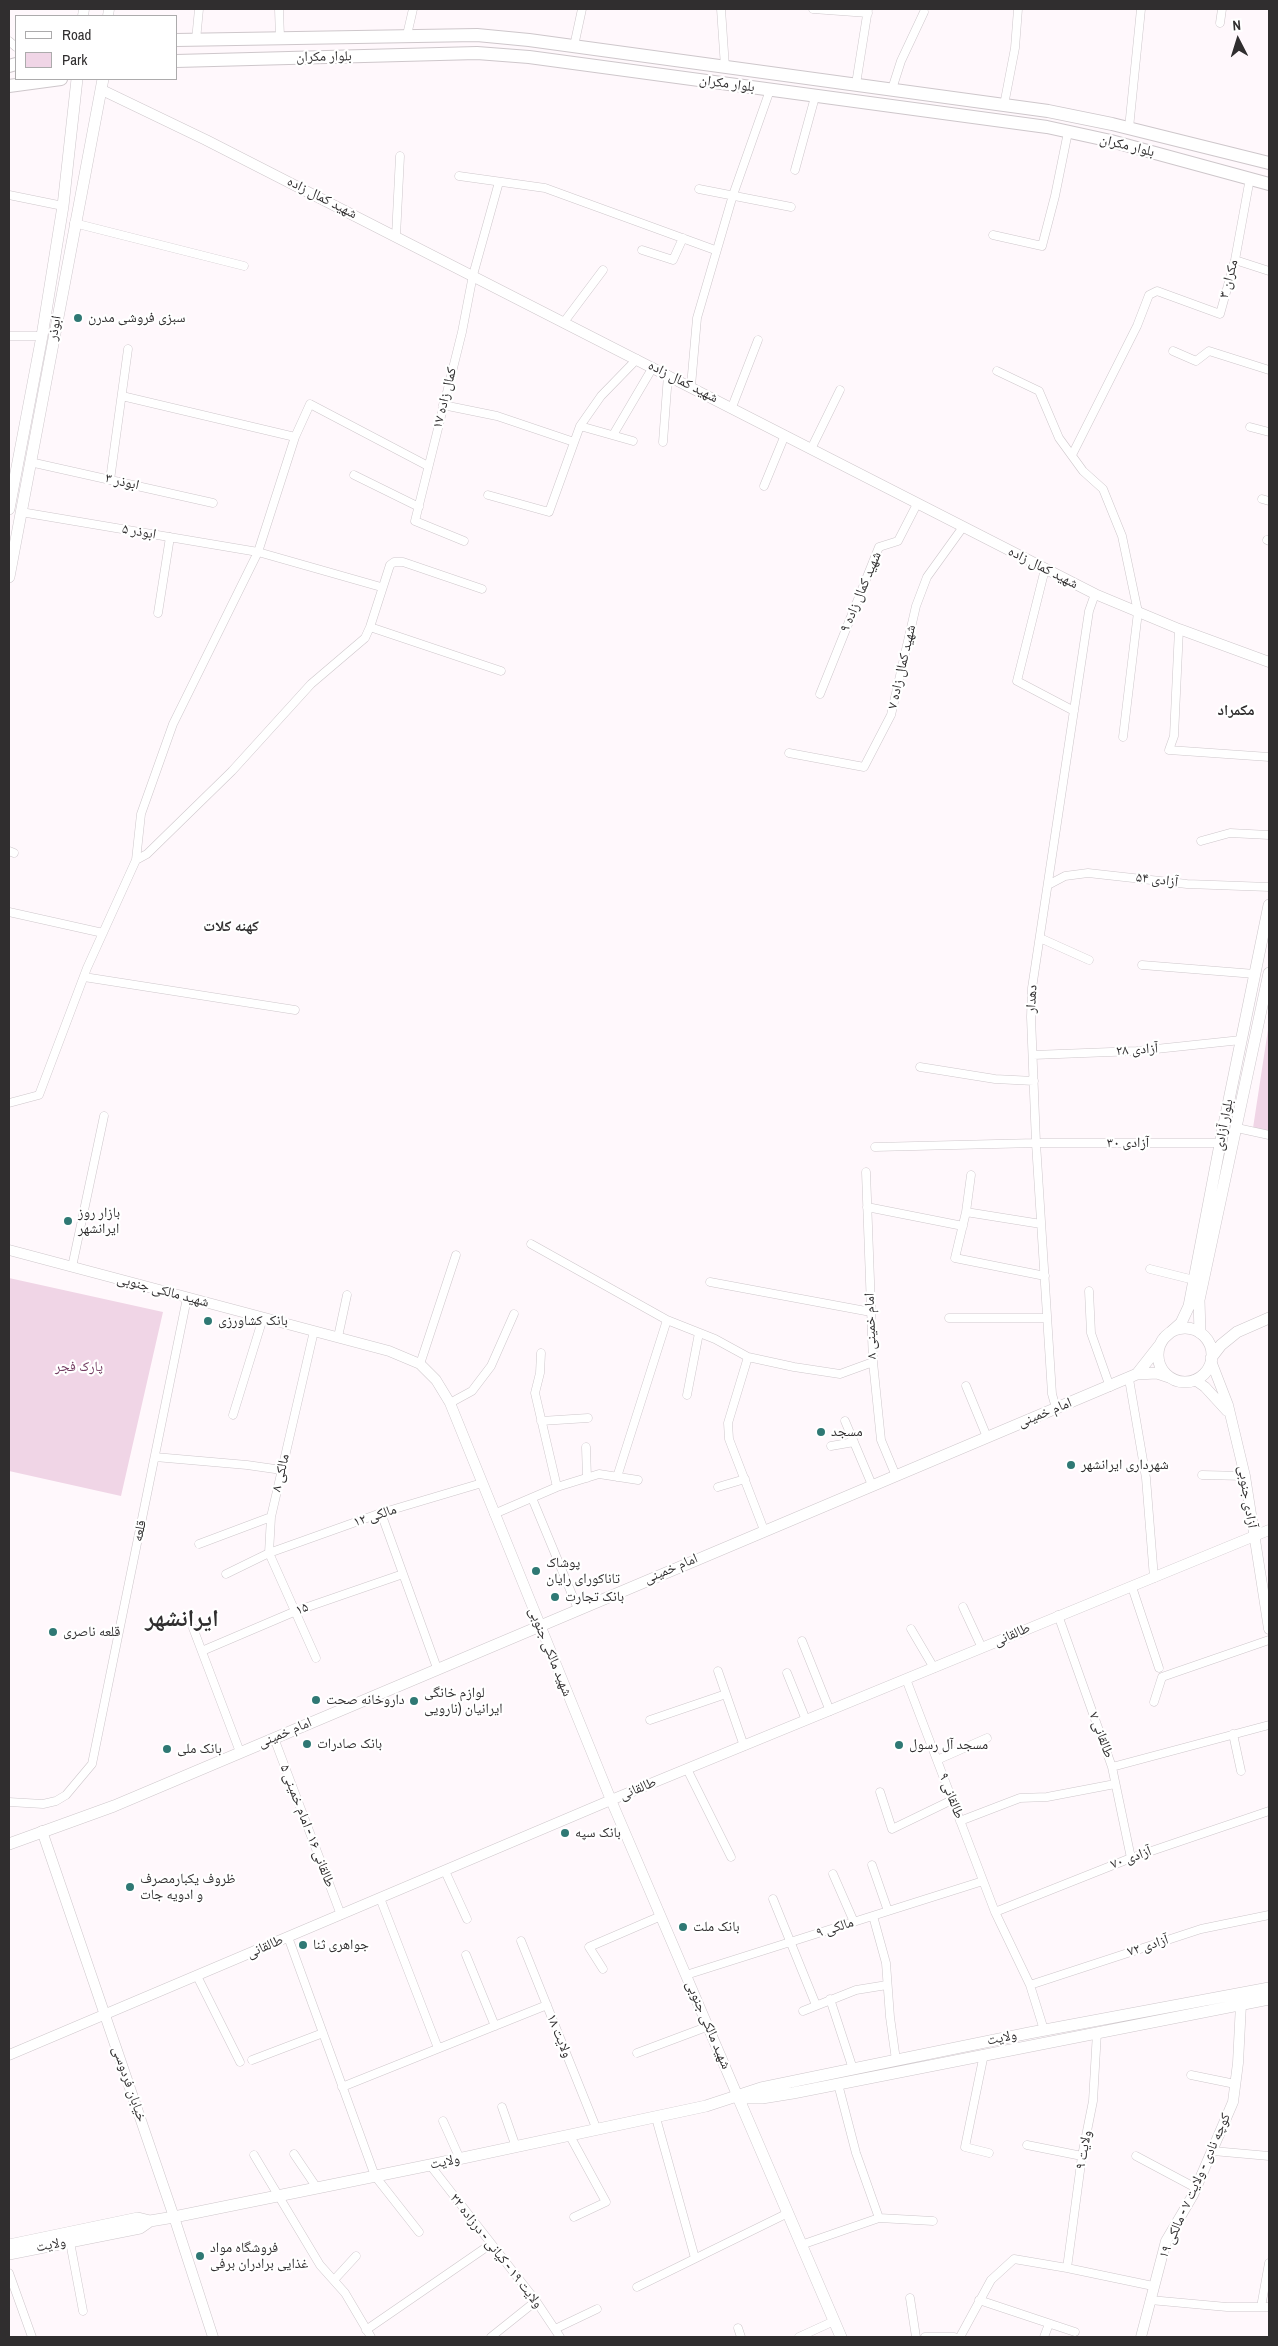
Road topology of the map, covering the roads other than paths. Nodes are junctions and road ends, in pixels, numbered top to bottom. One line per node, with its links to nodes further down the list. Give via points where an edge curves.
1 (199, 9): 16 (street)
2 (279, 9): 14 (street)
3 (412, 9): 13 (street)
4 (582, 9): 17 (street)
5 (721, 9): 19 (street)
6 (813, 9): 10 (street)
7 (1018, 9): 28 (street, via 1015,48)
8 (1141, 9): 29 (street)
9 (1222, 9): 12 (street)
10 (868, 11): 23 (street)
11 (924, 12): 25 (street)
12 (1220, 23)
13 (407, 35): 14 (main road, بلوار مکران); 17 (main road, بلوار مکران, via 477,35)
14 (280, 38): 16 (main road, بلوار مکران)
15 (178, 40): 16 (main road, بلوار مکران)
16 (196, 40)
17 (574, 46): 19 (main road, بلوار مکران)
18 (178, 61): 26 (main road, بلوار مکران, via 477,53 529,57)
19 (725, 66): 23 (main road, بلوار مکران)
20 (54, 80): 24 (main road)
21 (77, 80): 41 (main road, ابوذر)
22 (102, 84): 43 (main road, ابوذر); 45 (street, شهید کمال زاده)
23 (856, 84): 25 (main road, بلوار مکران)
24 (9, 86)
25 (892, 89): 28 (main road, بلوار مکران)
26 (770, 90): 27 (main road, بلوار مکران); 40 (street)
27 (815, 96): 30 (main road, بلوار مکران); 33 (street)
28 (1004, 105): 29 (main road, بلوار مکران)
29 (1128, 128): 32 (main road, بلوار مکران)
30 (1068, 132): 35 (main road, بلوار مکران); 44 (street, via 1042,246)
31 (400, 156): 45 (street)
32 (1269, 163)
33 (795, 170)
34 (459, 176): 36 (street)
35 (1250, 178): 37 (main road, بلوار مکران); 49 (street, مکران ۳)
36 (499, 182): 46 (street, via 545,188); 55 (street, کمال زاده ۱۷)
37 (1269, 184)
38 (699, 189): 40 (street)
39 (9, 194): 41 (street)
40 (733, 195): 42 (street); 48 (street)
41 (63, 206): 50 (main road, ابوذر)
42 (791, 208)
43 (74, 223): 51 (main road, ابوذر); 52 (street)
44 (993, 235)
45 (396, 236): 55 (street, شهید کمال زاده)
46 (682, 238): 47 (street, via 673,260); 48 (street)
47 (642, 250)
48 (715, 250): 67 (street, via 697,318)
49 (1235, 260): 54 (street); 82 (street, مکران ۳, via 1220,314 1157,291 1150,295)
50 (54, 262): 51 (main road); 58 (main road, ابوذر)
51 (67, 264): 83 (main road, ابوذر)
52 (244, 266)
53 (603, 270): 56 (street)
54 (1269, 271)
55 (473, 275): 56 (street, شهید کمال زاده); 70 (street, کمال زاده ۱۷)
56 (564, 322): 62 (street, شهید کمال زاده)
57 (9, 336): 58 (street)
58 (42, 336): 92 (main road, ابوذر)
59 (758, 340): 71 (street)
60 (128, 349): 69 (street)
61 (1173, 351): 64 (street, via 1196,361 1209,351)
62 (637, 359): 63 (street, شهید کمال زاده); 72 (street, via 601,396)
63 (653, 367): 66 (street, شهید کمال زاده); 75 (street)
64 (1269, 370)
65 (997, 371): 82 (street, via 1039,391 1059,438)
66 (668, 375): 67 (street, شهید کمال زاده); 80 (street)
67 (691, 386): 71 (street, شهید کمال زاده)
68 (840, 390): 81 (street)
69 (122, 396): 77 (street); 86 (street)
70 (443, 405): 79 (street, via 497,416); 84 (street, کمال زاده ۱۷)
71 (732, 407): 76 (street, شهید کمال زاده)
72 (580, 426): 75 (street); 79 (street)
73 (1250, 428): 74 (street)
74 (1269, 432)
75 (613, 435): 78 (street)
76 (785, 435): 81 (street, شهید کمال زاده); 87 (street)
77 (296, 437): 84 (street, via 310,404); 97 (street)
78 (633, 441)
79 (574, 442): 88 (street, via 549,512)
80 (663, 442)
81 (811, 448): 90 (street, شهید کمال زاده)
82 (1072, 455): 103 (street, via 1103,489 1122,536)
83 (30, 462): 86 (street, ابوذر ۳); 93 (main road, ابوذر)
84 (428, 466): 91 (street, کمال زاده ۱۷)
85 (354, 474): 91 (street)
86 (110, 480): 89 (street, ابوذر ۳)
87 (764, 486)
88 (488, 495)
89 (213, 503)
90 (917, 504): 94 (street, شهید کمال زاده); 109 (street, شهید کمال زاده ۹, via 898,541 879,546)
91 (419, 506): 96 (street, کمال زاده ۱۷, via 415,521)
92 (9, 509)
93 (21, 512): 95 (street, ابوذر ۵); 99 (main road, ابوذر)
94 (963, 528): 98 (street, شهید کمال زاده); 112 (street, شهید کمال زاده ۷, via 927,577 916,606 891,715 864,767)
95 (170, 537): 97 (street, ابوذر ۵); 104 (street)
96 (464, 541)
97 (258, 552): 100 (street, ابوذر ۵); 116 (street, via 173,724 141,814)
98 (1045, 568): 102 (street, شهید کمال زاده); 110 (street, via 1017,681)
99 (9, 577)
100 (381, 588): 101 (street, via 390,565 402,562); 105 (street)
101 (482, 588)
102 (1095, 594): 103 (street, شهید کمال زاده); 110 (street, دهدار, via 1089,611)
103 (1138, 612): 106 (street, شهید کمال زاده); 111 (street)
104 (158, 613)
105 (370, 627): 108 (street); 116 (street, via 365,638 311,684 232,771 147,854)
106 (1179, 629): 107 (street, شهید کمال زاده); 113 (street, via 1174,736 1169,750)
107 (1269, 662)
108 (502, 671)
109 (820, 694)
110 (1074, 711): 117 (street, دهدار)
111 (1123, 737)
112 (789, 753)
113 (1269, 757)
114 (1269, 835): 115 (street, via 1230,833)
115 (1201, 840)
116 (136, 860): 121 (street)
117 (1048, 885): 118 (street, آزادی ۵۴, via 1066,876 1088,873 1187,884); 122 (street, دهدار)
118 (1269, 887)
119 (1269, 905): 126 (main road, بلوار آزادی)
120 (9, 912): 121 (street)
121 (103, 933): 127 (street)
122 (1040, 938): 123 (street); 130 (street, دهدار, via 1032,988)
123 (1089, 960)
124 (1142, 965): 126 (street)
125 (1269, 973): 135 (main road, بلوار آزادی)
126 (1255, 974): 129 (main road, بلوار آزادی)
127 (84, 978): 128 (street); 133 (street, via 39,1096)
128 (295, 1010)
129 (1241, 1040): 130 (street, آزادی ۲۸, via 1137,1051); 138 (main road, بلوار آزادی)
130 (1032, 1055): 132 (street, دهدار)
131 (920, 1067): 132 (street, via 995,1079)
132 (1034, 1081): 137 (street, دهدار)
133 (9, 1103)
134 (104, 1116): 149 (street)
135 (1237, 1128): 136 (street); 167 (main road, بلوار آزادی, via 1199,1300)
136 (1269, 1135)
137 (1036, 1143): 138 (street, آزادی ۳۰); 139 (street, آزادی ۳۰); 144 (street, دهدار)
138 (1220, 1143): 152 (main road, بلوار آزادی)
139 (875, 1147)
140 (866, 1172): 142 (street, امام خمینی ۸)
141 (971, 1175): 143 (street)
142 (867, 1207): 145 (street); 157 (street, امام خمینی ۸)
143 (966, 1212): 144 (street); 145 (street)
144 (1041, 1224): 151 (street, دهدار)
145 (963, 1226): 151 (street, via 955,1258)
146 (531, 1244): 163 (street)
147 (9, 1250): 149 (street, شهید مالکی جنوبی)
148 (456, 1255): 174 (street)
149 (72, 1267): 156 (street, شهید مالکی جنوبی)
150 (1150, 1269): 152 (street)
151 (1045, 1276): 161 (street, دهدار)
152 (1194, 1280): 169 (main road, بلوار آزادی, via 1189,1306 1181,1322)
153 (710, 1282): 157 (street)
154 (1089, 1291): 179 (street, via 1091,1333)
155 (347, 1295): 168 (street)
156 (188, 1298): 159 (street, شهید مالکی جنوبی); 192 (street, قلعه)
157 (871, 1312): 173 (street, امام خمینی ۸)
158 (514, 1314): 181 (street, via 491,1366 472,1391)
159 (263, 1318): 164 (street, شهید مالکی جنوبی); 183 (street)
160 (949, 1318): 161 (street)
161 (1047, 1318): 182 (street, دهدار, via 1052,1394)
162 (1269, 1318): 165 (main road)
163 (667, 1320): 166 (street); 197 (street)
164 (314, 1331): 168 (street, شهید مالکی جنوبی); 193 (street, مالکی ۸)
165 (1237, 1332): 167 (main road, via 1221,1337); 172 (main road, via 1221,1345)
166 (699, 1333): 171 (street); 180 (street)
167 (1203, 1335): 169 (main road, via 1193,1329 1177,1329); 172 (main road, via 1210,1345)
168 (338, 1338): 174 (street, شهید مالکی جنوبی, via 389,1351)
169 (1162, 1341): 175 (main road, بلوار آزادی); 176 (main road, via 1159,1363)
170 (541, 1353): 186 (street, via 535,1393)
171 (748, 1357): 173 (street, via 840,1374); 199 (street, via 728,1423 729,1439)
172 (1211, 1360): 177 (main road, via 1202,1376); 184 (street)
173 (872, 1362): 194 (street, امام خمینی ۸, via 881,1440)
174 (420, 1364): 181 (street, شهید مالکی جنوبی, via 436,1380)
175 (1133, 1377): 176 (main road, امام خمینی, via 1157,1373); 179 (main road, امام خمینی); 216 (street)
176 (1169, 1377): 177 (main road, via 1177,1381)
177 (1195, 1380): 184 (street, آزادی جنوبی, via 1218,1399)
178 (966, 1386): 188 (street)
179 (1110, 1387): 182 (main road, امام خمینی)
180 (687, 1394)
181 (450, 1403): 201 (street, شهید مالکی جنوبی)
182 (1056, 1408): 188 (main road, امام خمینی)
183 (233, 1415)
184 (1231, 1416): 196 (street, آزادی جنوبی)
185 (588, 1418): 186 (street)
186 (541, 1421): 203 (street)
187 (845, 1422): 189 (street)
188 (987, 1437): 194 (main road, امام خمینی)
189 (854, 1442): 190 (street); 202 (street)
190 (831, 1446)
191 (586, 1447): 198 (street)
192 (155, 1457): 193 (street); 256 (street, قلعه, via 92,1764 66,1795 56,1801 43,1804)
193 (282, 1470): 208 (street, مالکی ۸)
194 (896, 1476): 202 (main road, امام خمینی)
195 (1202, 1476): 196 (street)
196 (1245, 1476): 211 (street, آزادی جنوبی)
197 (617, 1477): 198 (street, via 599,1474); 200 (street)
198 (587, 1478): 203 (street)
199 (745, 1479): 204 (street); 209 (street)
200 (638, 1480)
201 (482, 1483): 206 (street, مالکی ۱۲); 207 (street, شهید مالکی جنوبی)
202 (872, 1485): 209 (main road, امام خمینی)
203 (557, 1487): 205 (street)
204 (718, 1487)
205 (532, 1498): 207 (street); 219 (street)
206 (381, 1514): 213 (street, مالکی ۱۲); 215 (street)
207 (494, 1514): 222 (street, شهید مالکی جنوبی)
208 (271, 1517): 212 (street); 213 (street, مالکی ۸)
209 (764, 1530): 219 (main road, امام خمینی)
210 (1269, 1530): 211 (street, طالقانی)
211 (1254, 1537): 216 (street, طالقانی); 225 (street, آزادی جنوبی)
212 (200, 1544)
213 (269, 1553): 214 (street, مالکی ۱۲); 220 (street, مالکی ۸)
214 (226, 1574)
215 (404, 1574): 220 (street, ۱۵); 231 (street)
216 (1154, 1578): 217 (street, طالقانی)
217 (1132, 1586): 221 (street, طالقانی); 233 (street)
218 (963, 1607): 228 (street)
219 (578, 1609): 222 (main road, امام خمینی)
220 (296, 1611): 229 (street, ۱۵); 230 (street, مالکی ۸)
221 (1058, 1615): 228 (street, طالقانی); 249 (street, طالقانی ۷)
222 (539, 1625): 231 (main road, امام خمینی); 254 (street, شهید مالکی جنوبی)
223 (194, 1628): 229 (street)
224 (911, 1629): 232 (street)
225 (1269, 1629)
226 (1269, 1640): 238 (street, via 1162,1677)
227 (802, 1641): 239 (street)
228 (982, 1648): 232 (street, طالقانی)
229 (202, 1651): 247 (street)
230 (316, 1658)
231 (438, 1668): 244 (main road, امام خمینی)
232 (934, 1668): 236 (street, طالقانی)
233 (1159, 1668)
234 (718, 1671): 237 (street)
235 (787, 1673): 241 (street)
236 (906, 1680): 239 (street, طالقانی); 248 (street, طالقانی ۹)
237 (726, 1694): 240 (street); 246 (street)
238 (1154, 1702)
239 (830, 1711): 241 (street, طالقانی)
240 (650, 1720)
241 (806, 1720): 246 (street, طالقانی)
242 (1269, 1724): 243 (street)
243 (1233, 1734): 249 (street); 251 (street)
244 (274, 1738): 247 (main road, امام خمینی); 271 (street, طالقانی ۱۶ - امام خمینی ۵)
245 (987, 1738): 248 (street)
246 (744, 1746): 250 (street, طالقانی)
247 (240, 1752): 259 (main road, امام خمینی, via 114,1806)
248 (937, 1760): 255 (street, طالقانی ۹)
249 (1112, 1767): 252 (street, طالقانی ۷)
250 (687, 1769): 254 (street, طالقانی); 261 (street)
251 (1241, 1771)
252 (1116, 1784): 258 (street, via 1047,1798 1020,1798); 262 (street, طالقانی ۷)
253 (880, 1792): 255 (street, via 892,1828)
254 (611, 1800): 264 (street, طالقانی); 273 (street, شهید مالکی جنوبی)
255 (952, 1800): 258 (street, طالقانی ۹)
256 (9, 1802)
257 (1269, 1811): 262 (street, آزادی ۷۰)
258 (960, 1821): 266 (street, طالقانی ۹)
259 (42, 1831): 260 (main road, امام خمینی); 293 (street, خیابان فردوسی)
260 (9, 1844)
261 (732, 1857)
262 (1130, 1858): 270 (street, آزادی ۷۰)
263 (872, 1865): 269 (street)
264 (445, 1871): 267 (street, طالقانی); 275 (street)
265 (833, 1874): 276 (street)
266 (983, 1881): 269 (street, مالکی ۹); 270 (street, طالقانی ۹)
267 (380, 1898): 271 (street, طالقانی); 299 (street)
268 (773, 1899): 279 (street)
269 (888, 1911): 274 (street, مالکی ۹)
270 (995, 1912): 285 (street, طالقانی ۹)
271 (341, 1915): 277 (street, طالقانی)
272 (1269, 1915): 285 (street, آزادی ۷۲, via 1201,1929)
273 (661, 1916): 281 (street, via 589,1947); 282 (street, شهید مالکی جنوبی)
274 (873, 1916): 276 (street, مالکی ۹); 284 (street, via 886,1963)
275 (467, 1919)
276 (854, 1922): 279 (street, مالکی ۹)
277 (288, 1937): 283 (street, طالقانی); 298 (street)
278 (521, 1941): 290 (street, ولایت ۱۸)
279 (789, 1942): 282 (street, مالکی ۹); 291 (street)
280 (466, 1955): 294 (street)
281 (603, 1969)
282 (686, 1975): 295 (street, شهید مالکی جنوبی)
283 (197, 1976): 293 (street, طالقانی); 305 (street)
284 (887, 1985): 287 (street, via 856,1990); 304 (street)
285 (1030, 1985): 296 (street, طالقانی ۹)
286 (1269, 1988): 296 (main road, ولایت)
287 (830, 1999): 291 (street); 306 (street)
288 (1269, 1999): 289 (main road, ولایت)
289 (1241, 2004): 297 (main road, ولایت); 309 (street, کوچه نادی - ولایت ۷ - مالکی ۱۹)
290 (547, 2005): 294 (street); 315 (street, ولایت ۱۸)
291 (816, 2005): 292 (street)
292 (803, 2011)
293 (105, 2015): 302 (street, طالقانی); 333 (street, خیابان فردوسی)
294 (495, 2026): 299 (street)
295 (709, 2026): 300 (street); 311 (street, شهید مالکی جنوبی)
296 (1044, 2030): 304 (main road, ولایت)
297 (1097, 2032): 301 (main road, ولایت); 323 (street, ولایت ۹, via 1094,2101)
298 (322, 2033): 303 (street); 310 (street)
299 (438, 2048): 310 (street)
300 (637, 2053)
301 (984, 2054): 308 (main road, ولایت); 320 (street, via 966,2147)
302 (9, 2055)
303 (252, 2060)
304 (896, 2060): 306 (main road, ولایت)
305 (240, 2062)
306 (853, 2069): 311 (main road, ولایت, via 761,2088)
307 (1190, 2074): 309 (street)
308 (838, 2084): 311 (main road, ولایت, via 762,2098); 335 (street, via 856,2154)
309 (1235, 2084): 319 (street, کوچه نادی - ولایت ۷ - مالکی ۱۹, via 1232,2102)
310 (342, 2087): 328 (street)
311 (738, 2098): 313 (main road, ولایت); 332 (main road, شهید مالکی جنوبی)
312 (502, 2107): 318 (street)
313 (656, 2118): 315 (main road, ولایت); 345 (street)
314 (443, 2121): 326 (street)
315 (598, 2130): 316 (main road, ولایت)
316 (570, 2136): 318 (main road, ولایت); 334 (street, via 606,2202)
317 (1027, 2146): 323 (street)
318 (516, 2147): 326 (main road, ولایت)
319 (1213, 2150): 325 (street); 330 (street, کوچه نادی - ولایت ۷ - مالکی ۱۹)
320 (990, 2153)
321 (294, 2154): 329 (street)
322 (254, 2155): 331 (street)
323 (1082, 2156): 347 (street, ولایت ۹)
324 (1136, 2156): 330 (street)
325 (1269, 2156)
326 (460, 2159): 327 (main road, ولایت)
327 (430, 2165): 328 (main road, ولایت); 340 (street, ولایت ۱۹ - کیانی - درزاده ۲۲)
328 (375, 2176): 329 (main road, ولایت); 338 (street)
329 (317, 2188): 331 (main road, ولایت)
330 (1196, 2188): 351 (street, کوچه نادی - ولایت ۷ - مالکی ۱۹, via 1166,2241)
331 (279, 2195): 333 (main road, ولایت); 349 (street, via 320,2266)
332 (788, 2213): 342 (main road, شهید مالکی جنوبی); 345 (street)
333 (174, 2217): 336 (main road, ولایت); 367 (street, خیابان فردوسی)
334 (574, 2217)
335 (879, 2218): 337 (street); 342 (street)
336 (150, 2221): 339 (main road, ولایت, via 140,2228); 341 (main road, ولایت, via 138,2218)
337 (933, 2221)
338 (419, 2232)
339 (70, 2242): 343 (main road, ولایت); 359 (street)
340 (491, 2244): 355 (street, ولایت ۱۹ - کیانی - درزاده ۲۲); 365 (street)
341 (9, 2245)
342 (801, 2245): 360 (main road, شهید مالکی جنوبی)
343 (9, 2254)
344 (356, 2256): 349 (street)
345 (695, 2258): 350 (street)
346 (1269, 2263): 358 (street)
347 (1067, 2268): 351 (street); 353 (street, via 1014,2259 991,2280)
348 (9, 2273): 366 (street)
349 (334, 2280): 365 (street)
350 (637, 2286)
351 (1153, 2286): 354 (street, کوچه نادی - ولایت ۷ - مالکی ۱۹)
352 (910, 2298): 373 (street)
353 (979, 2300): 361 (street); 376 (street)
354 (1150, 2300): 358 (street); 378 (street, کوچه نادی - ولایت ۷ - مالکی ۱۹)
355 (536, 2302): 363 (street, ولایت ۱۹ - کیانی - درزاده ۲۲); 368 (street)
356 (1269, 2307): 358 (street)
357 (597, 2308): 363 (street)
358 (1261, 2308)
359 (83, 2311)
360 (834, 2321): 371 (street); 372 (main road, شهید مالکی جنوبی)
361 (1049, 2324): 364 (street); 377 (street)
362 (738, 2328): 370 (street)
363 (555, 2329): 369 (street, ولایت ۱۹ - کیانی - درزاده ۲۲)
364 (1075, 2332)
365 (368, 2334)
366 (32, 2337)
367 (213, 2337)
368 (491, 2337)
369 (560, 2337)
370 (742, 2337)
371 (799, 2337)
372 (841, 2337)
373 (916, 2337)
374 (925, 2337): 375 (street)
375 (954, 2337)
376 (960, 2337)
377 (1044, 2337)
378 (1140, 2337)

